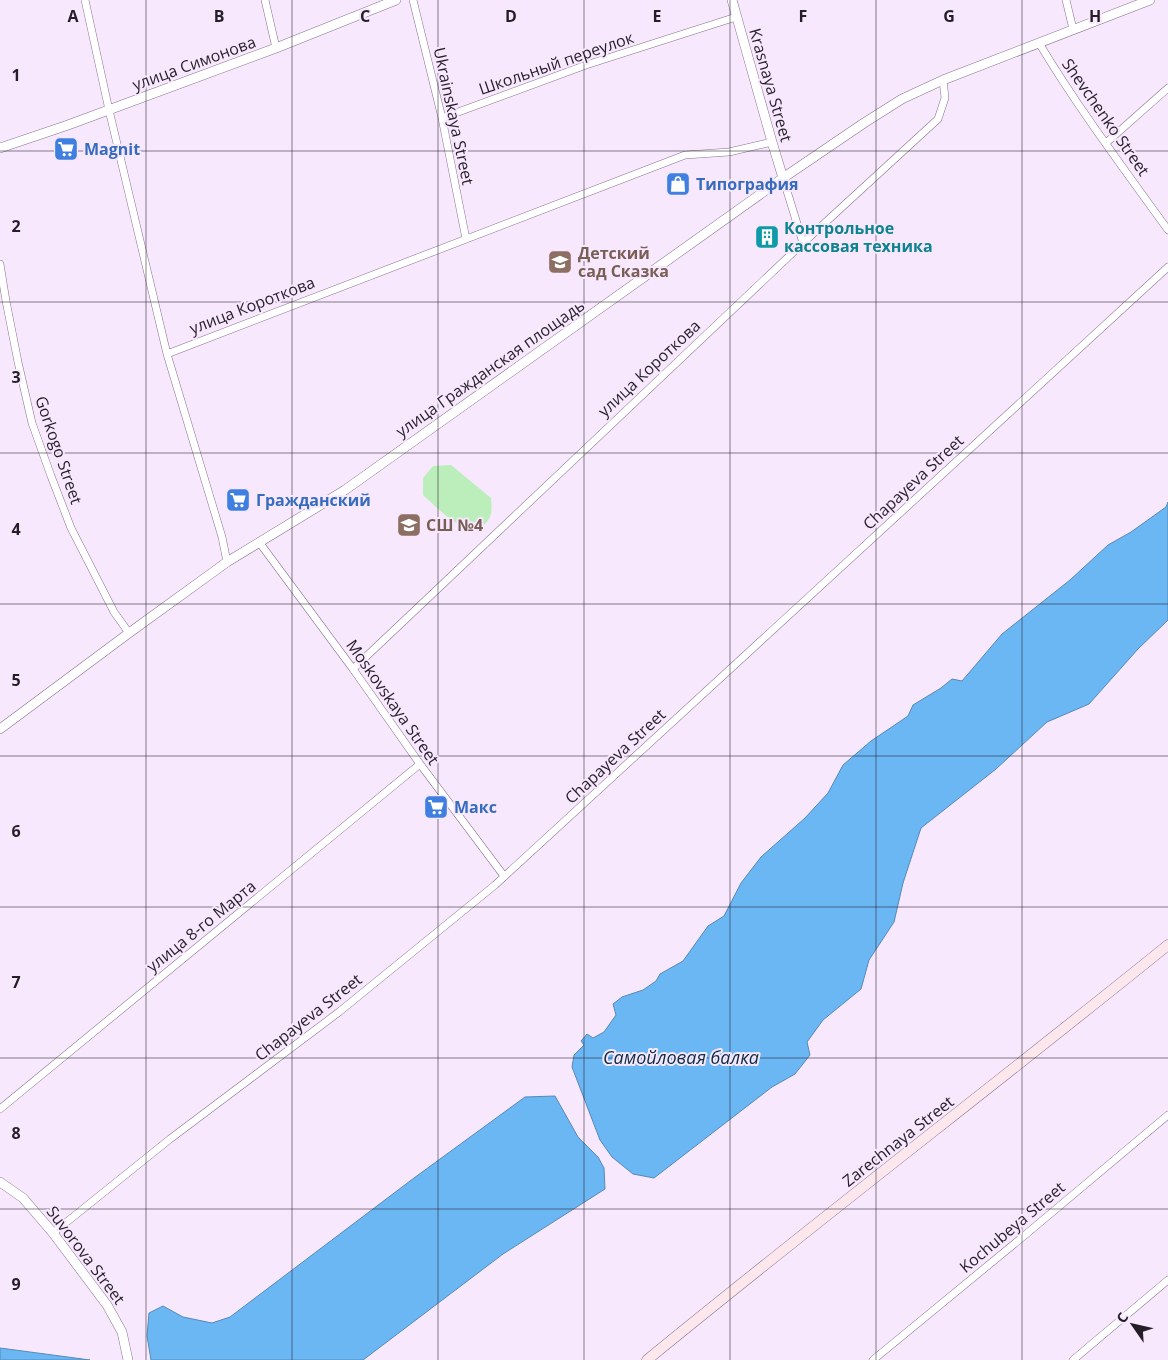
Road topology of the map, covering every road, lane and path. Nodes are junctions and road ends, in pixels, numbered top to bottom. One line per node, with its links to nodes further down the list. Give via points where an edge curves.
1 (85, 0): 14 (street)
2 (264, 0): 11 (street)
3 (396, 0): 11 (street, улица Симонова)
4 (413, 0): 15 (street, Ukrainskaya Street)
5 (732, 0): 8 (street, Krasnaya Street)
6 (1066, 0): 9 (street)
7 (1150, 0): 9 (street)
8 (736, 17): 15 (street, Школьный переулок, via 586,65); 16 (street, Krasnaya Street)
9 (1073, 29): 10 (street)
10 (1040, 43): 12 (street); 17 (street, Shevchenko Street)
11 (276, 48): 14 (street, улица Симонова)
12 (943, 80): 19 (street, via 902,99); 22 (street, улица Короткова, via 945,98 938,119)
13 (1168, 88): 17 (street)
14 (109, 110): 18 (street, улица Симонова); 25 (street)
15 (442, 118): 21 (street, Ukrainskaya Street)
16 (772, 142): 19 (street, Krasnaya Street); 21 (street, улица Короткова, via 729,152 685,155)
17 (1106, 143): 20 (street, Shevchenko Street)
18 (0, 148)
19 (783, 178): 22 (street); 26 (street, улица Гражданская площадь, via 345,490)
20 (1168, 230)
21 (466, 239): 25 (street, улица Короткова)
22 (803, 243): 29 (street, улица Короткова)
23 (0, 264): 28 (street, Gorkogo Street, via 32,423 71,528 114,612)
24 (1168, 267): 32 (street, Chapayeva Street)
25 (167, 354): 27 (street, via 215,511)
26 (259, 542): 27 (street); 29 (street, Moskovskaya Street)
27 (227, 562): 28 (street)
28 (129, 633): 30 (street)
29 (353, 669): 31 (street, Moskovskaya Street)
30 (0, 729)
31 (420, 764): 32 (street, Moskovskaya Street); 34 (street, улица 8-го Марта)
32 (504, 876): 37 (street, Chapayeva Street, via 339,1012 170,1139)
33 (1168, 945): 40 (main road, Zarechnaya Street)
34 (0, 1108)
35 (1168, 1115): 41 (street, Kochubeya Street)
36 (0, 1182): 37 (street, Suvorova Street, via 24,1198)
37 (53, 1233): 39 (street, Suvorova Street, via 107,1305 122,1332)
38 (1168, 1280): 42 (street)
39 (128, 1360)
40 (647, 1360)
41 (873, 1360)
42 (1073, 1360)

